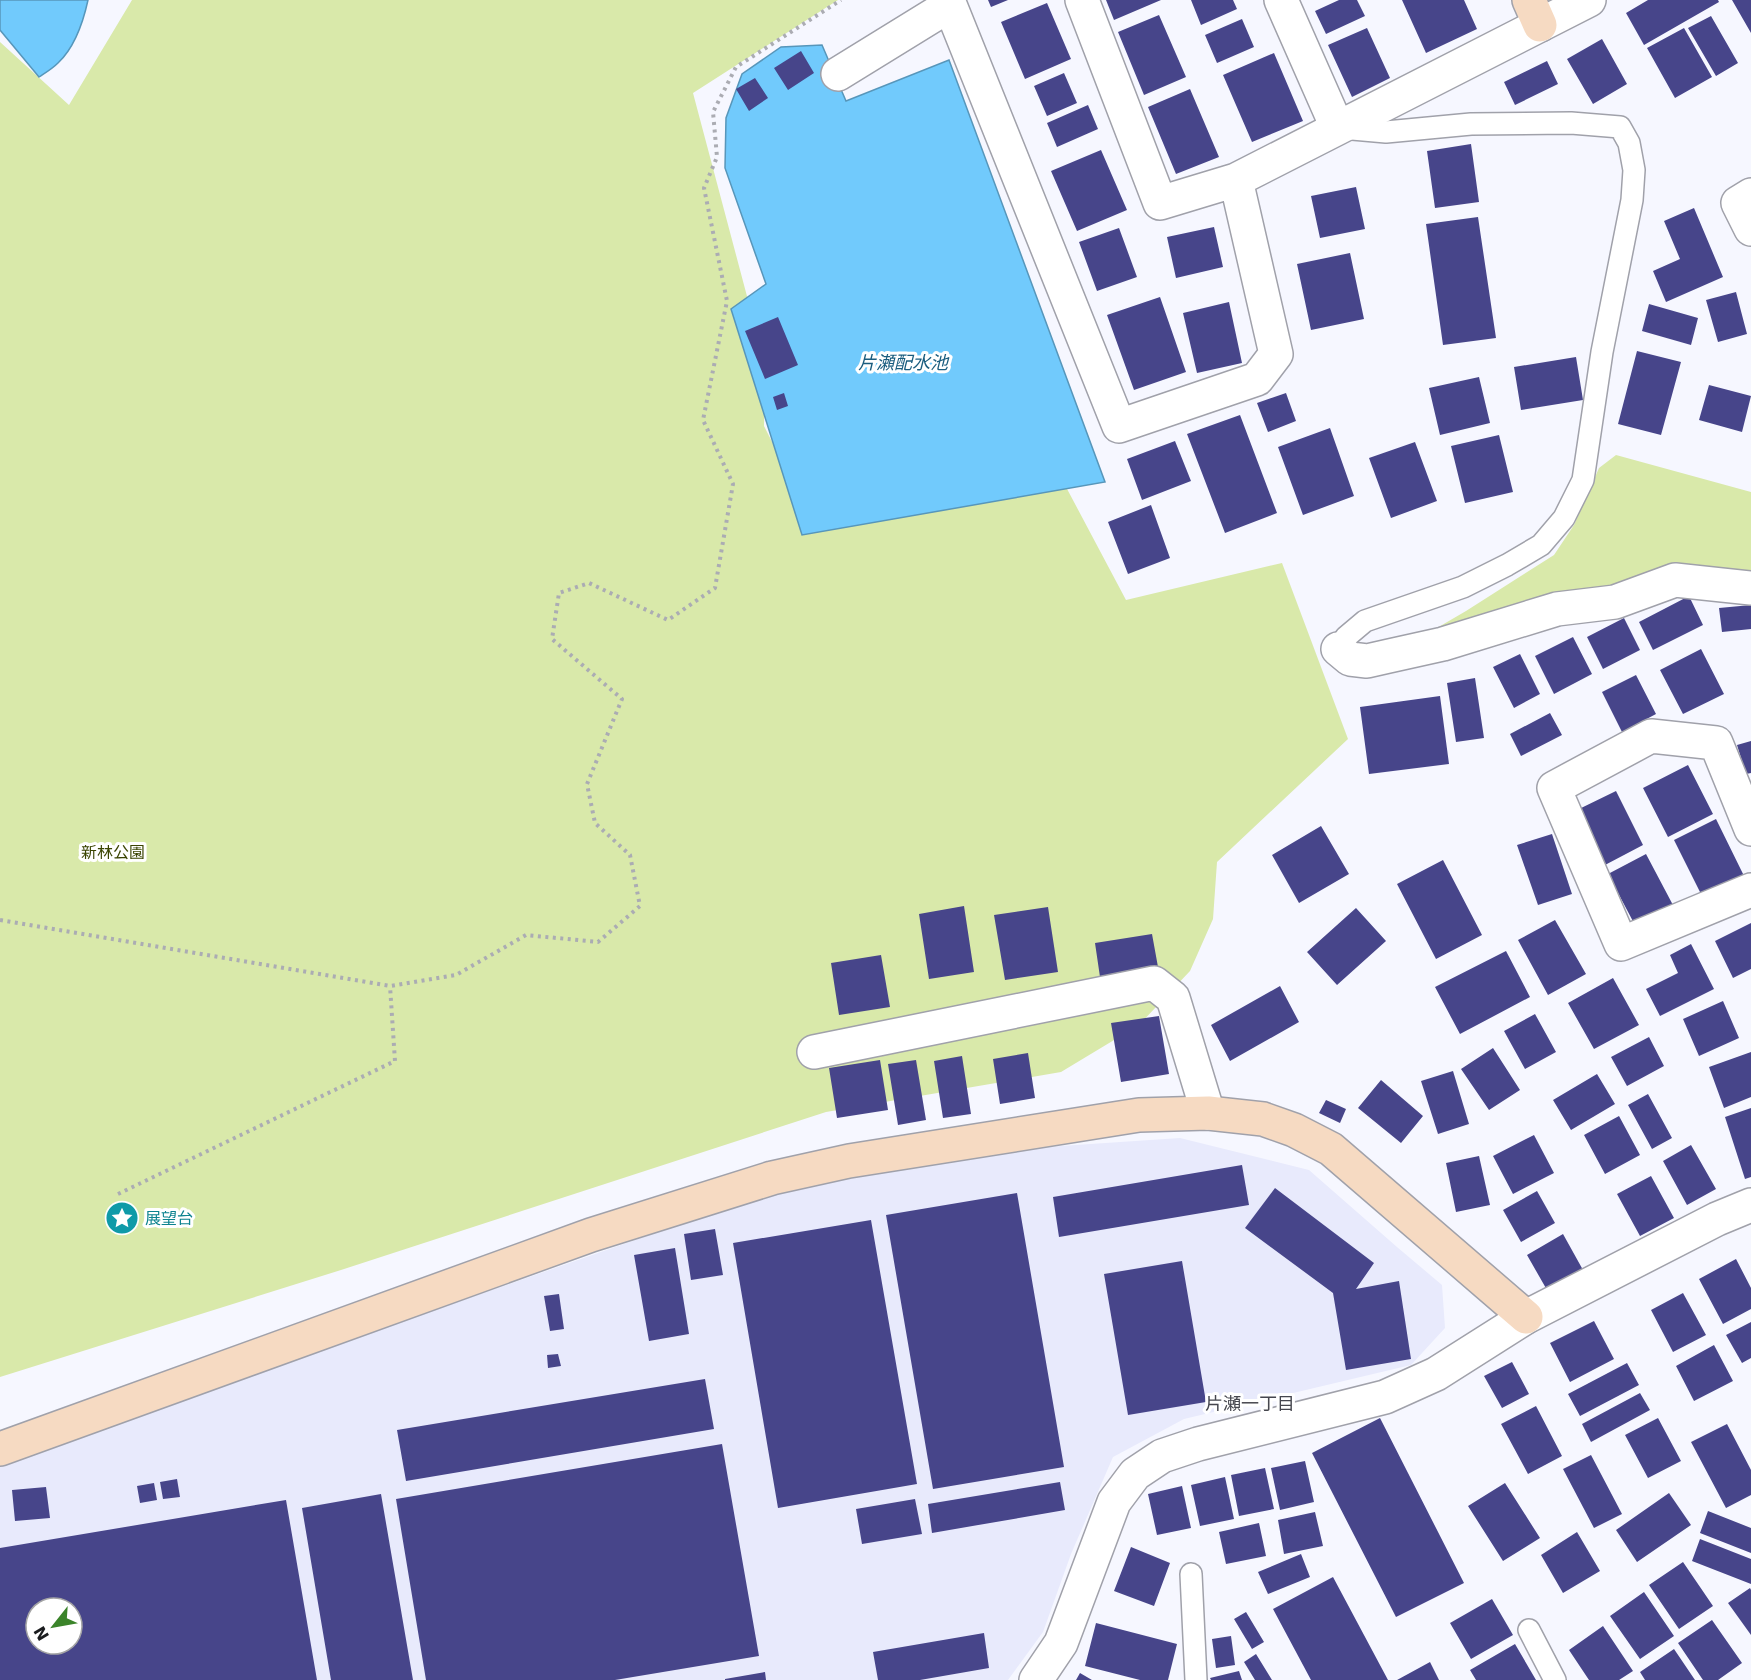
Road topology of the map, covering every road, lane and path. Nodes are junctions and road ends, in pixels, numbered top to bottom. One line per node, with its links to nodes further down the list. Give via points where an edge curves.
1 (841, 0): 16 (path, via 736,67 713,112 717,157 704,188 727,301 703,420 733,483 715,588 668,620 589,583 559,593 552,639 622,699 587,784 595,823 630,855 640,906 598,942 526,935 456,975)
2 (1082, 0): 8 (street, via 1160,203)
3 (1281, 0): 7 (street)
4 (1589, 0): 5 (street)
5 (1534, 13): 7 (street)
6 (838, 74): 8 (street, via 950,5 1119,426 1257,379 1276,354)
7 (1337, 127): 8 (street); 12 (lane, via 1386,132 1471,124 1571,123 1620,127 1629,143 1634,170 1583,480 1564,518 1541,545 1508,565 1462,587 1365,621)
8 (1236, 180)
9 (1751, 195): 10 (street, via 1738,202)
10 (1751, 230)
11 (1751, 588): 12 (street, via 1676,580 1615,602 1557,609 1443,644 1367,661 1350,658)
12 (1338, 649)
13 (1751, 829): 14 (street, via 1716,743 1651,736 1554,788 1621,944)
14 (1751, 890)
15 (0, 920): 16 (path)
16 (390, 986): 19 (path, via 395,1061)
17 (814, 1052): 18 (street, via 1154,983 1173,998)
18 (1208, 1113): 21 (street, via 1263,1119 1331,1149); 22 (street, via 1139,1115 849,1161 772,1178 591,1235)
19 (118, 1194)
20 (1751, 1205): 21 (street)
21 (1526, 1317): 25 (street, via 1436,1374 1385,1397 1198,1444 1162,1456 1135,1474 1114,1502 1061,1643)
22 (0, 1449)
23 (1191, 1574): 26 (lane)
24 (1529, 1630): 27 (lane)
25 (1036, 1680)
26 (1196, 1680)
27 (1555, 1680)

